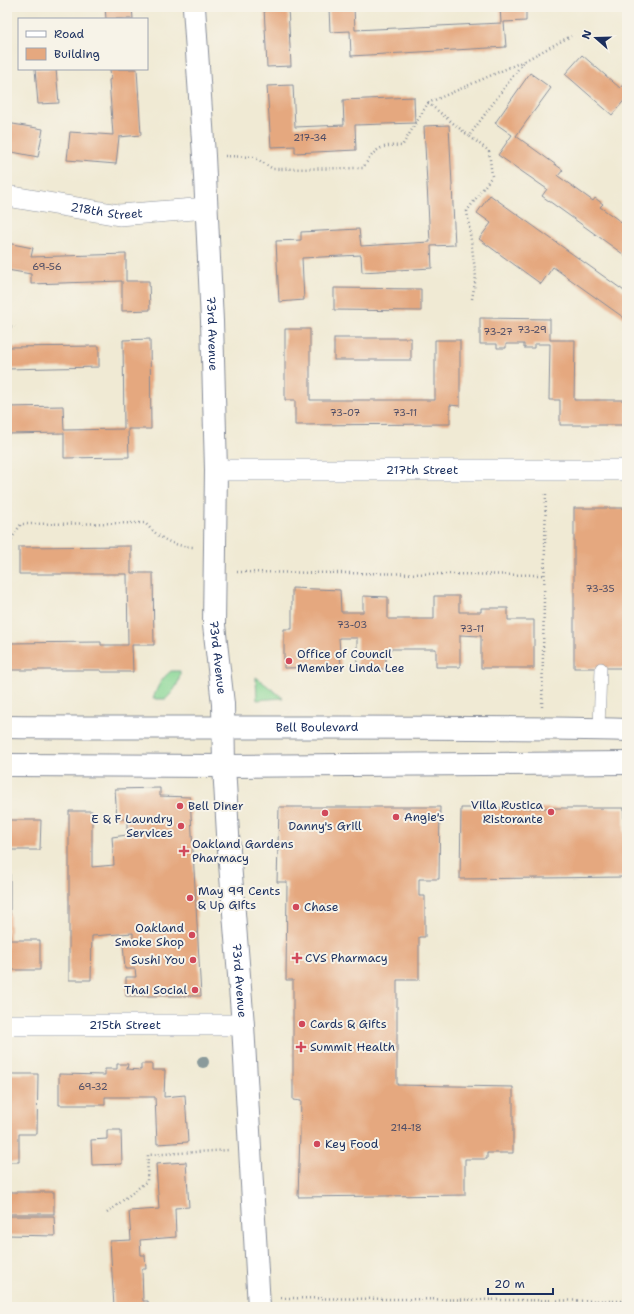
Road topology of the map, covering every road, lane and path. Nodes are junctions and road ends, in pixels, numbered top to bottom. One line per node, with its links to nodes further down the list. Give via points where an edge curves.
1 (194, 7): 6 (street, 73rd Avenue)
2 (571, 36): 3 (path)
3 (524, 61): 4 (path); 5 (path)
4 (428, 103): 5 (path); 6 (path, via 402,146 382,147 372,153 363,168 273,169 254,157)
5 (470, 136): 9 (path, via 489,151 492,176 467,211 476,277)
6 (204, 156): 8 (street, 73rd Avenue)
7 (7, 196): 8 (street, 218th Street, via 119,215)
8 (207, 208): 12 (street, 73rd Avenue)
9 (472, 299)
10 (7, 326): 11 (path)
11 (14, 327)
12 (216, 470): 13 (street, 217th Street); 16 (street, 73rd Avenue)
13 (547, 470): 14 (street, 217th Street); 18 (path)
14 (627, 470)
15 (7, 546): 16 (path, via 21,524 145,523 158,536 170,543)
16 (216, 547): 17 (street, 73rd Avenue)
17 (214, 571): 18 (path); 22 (street, 73rd Avenue, via 214,625)
18 (545, 574): 21 (path)
19 (602, 668): 23 (lane)
20 (7, 727): 22 (street, Bell Boulevard)
21 (542, 727): 22 (street, Bell Boulevard); 23 (street, Bell Boulevard)
22 (224, 729): 27 (street, 73rd Avenue)
23 (599, 729): 24 (street, Bell Boulevard)
24 (627, 730)
25 (627, 763): 27 (street)
26 (7, 765): 27 (street)
27 (224, 766): 29 (street, 73rd Avenue)
28 (7, 1025): 29 (street, 215th Street)
29 (243, 1025): 30 (street, 73rd Avenue)
30 (250, 1148): 31 (path, via 148,1155 147,1181); 34 (street, 73rd Avenue)
31 (107, 1214)
32 (627, 1297): 33 (path)
33 (622, 1300): 34 (path, via 283,1298); 35 (path)
34 (259, 1303)
35 (622, 1307)

